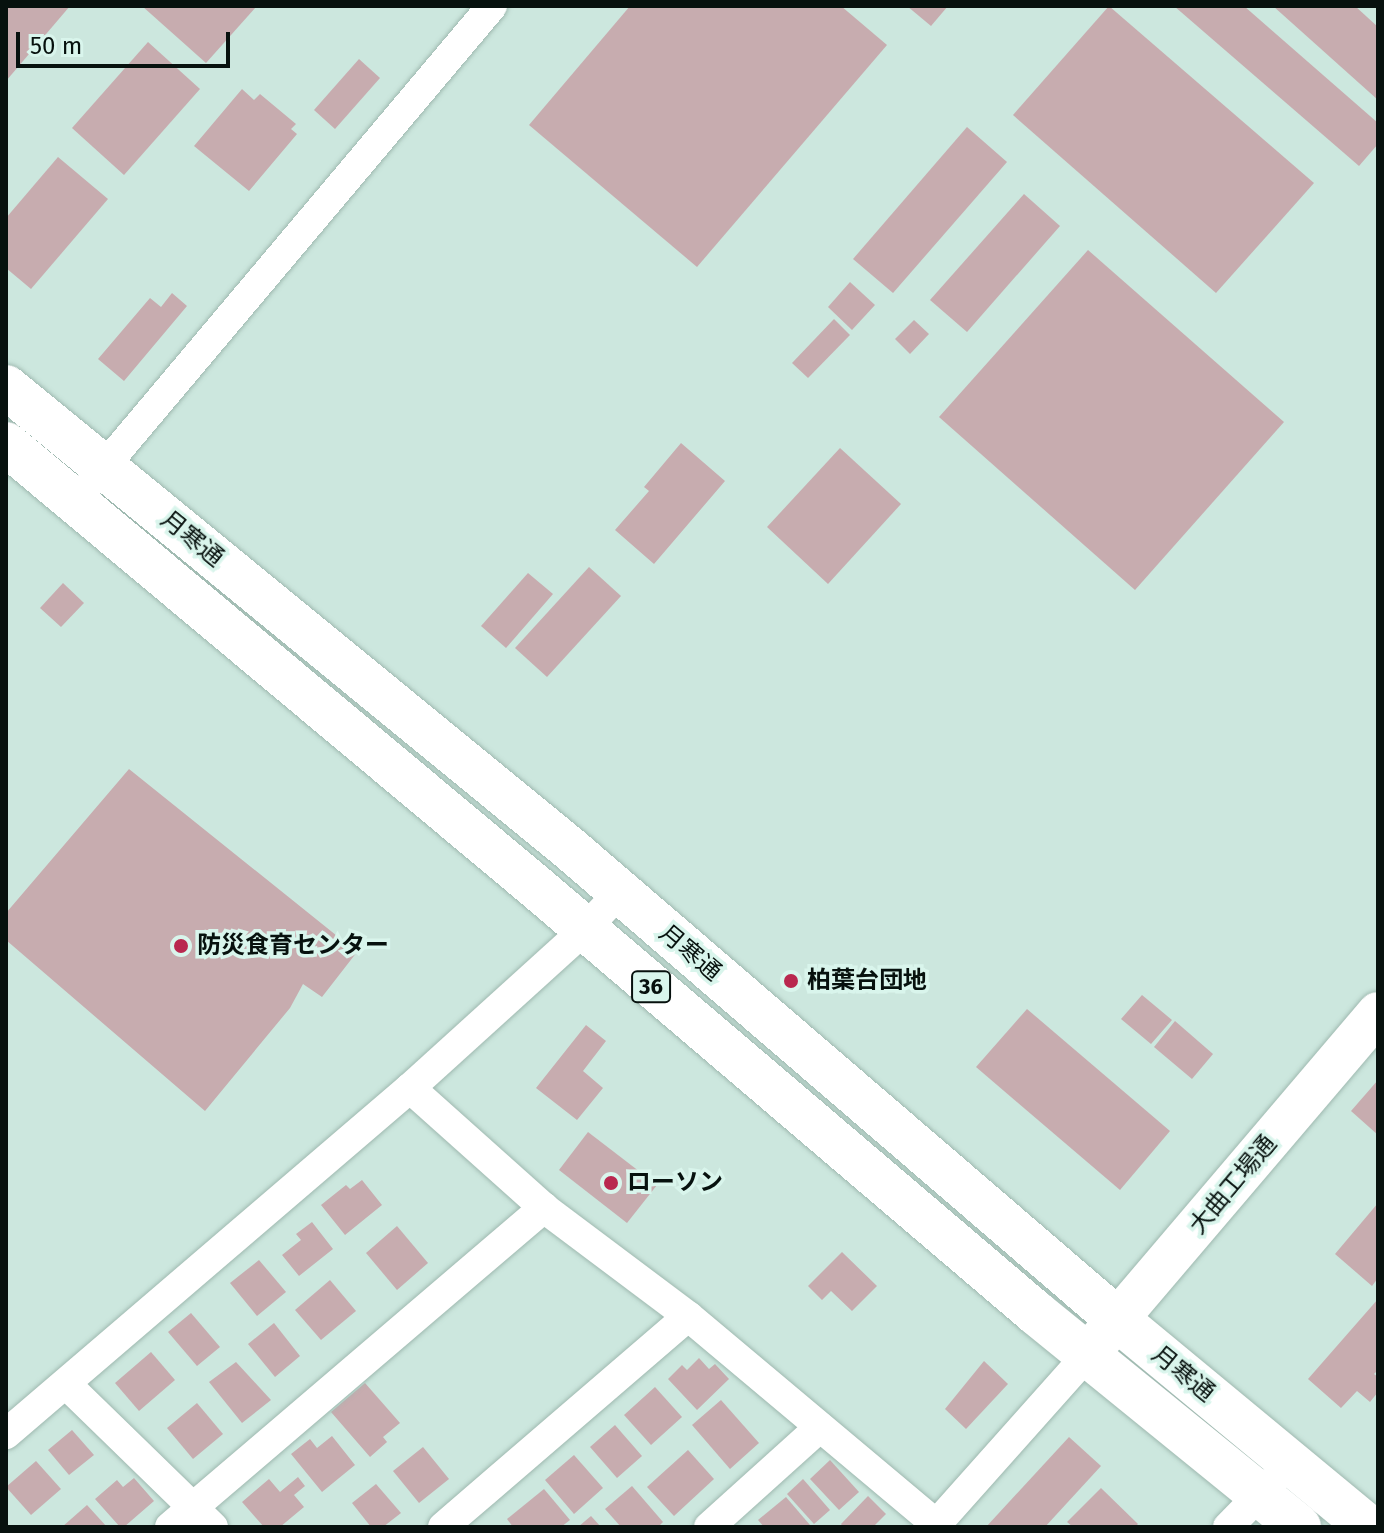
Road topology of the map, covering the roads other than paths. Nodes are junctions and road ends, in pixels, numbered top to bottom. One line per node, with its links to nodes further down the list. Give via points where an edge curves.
1 (492, 6): 4 (street)
2 (6, 387): 4 (highway, 月寒通 / 36)
3 (6, 444): 5 (highway, 月寒通 / 36)
4 (105, 468): 5 (street); 6 (highway, 月寒通 / 36)
5 (75, 501): 7 (highway, 月寒通 / 36)
6 (619, 893): 7 (street); 12 (highway, 月寒通 / 36)
7 (584, 930): 9 (street); 13 (highway, 月寒通 / 36)
8 (1378, 1013): 12 (street, 大曲工場通)
9 (410, 1088): 10 (street); 14 (street)
10 (544, 1208): 11 (street); 19 (street)
11 (688, 1316): 15 (street); 21 (street)
12 (1118, 1320): 13 (street, 大曲工場通); 17 (highway, 月寒通 / 36)
13 (1087, 1355): 18 (highway, 月寒通 / 36); 20 (street)
14 (66, 1384): 16 (street); 19 (street)
15 (820, 1427): 20 (street); 22 (street)
16 (6, 1434)
17 (1290, 1461): 18 (street); 25 (highway, 月寒通 / 36)
18 (1261, 1495): 23 (street); 24 (highway, 月寒通 / 36)
19 (191, 1520)
20 (935, 1526)
21 (443, 1527)
22 (709, 1527)
23 (1228, 1527)
24 (1299, 1527)
25 (1368, 1527)

